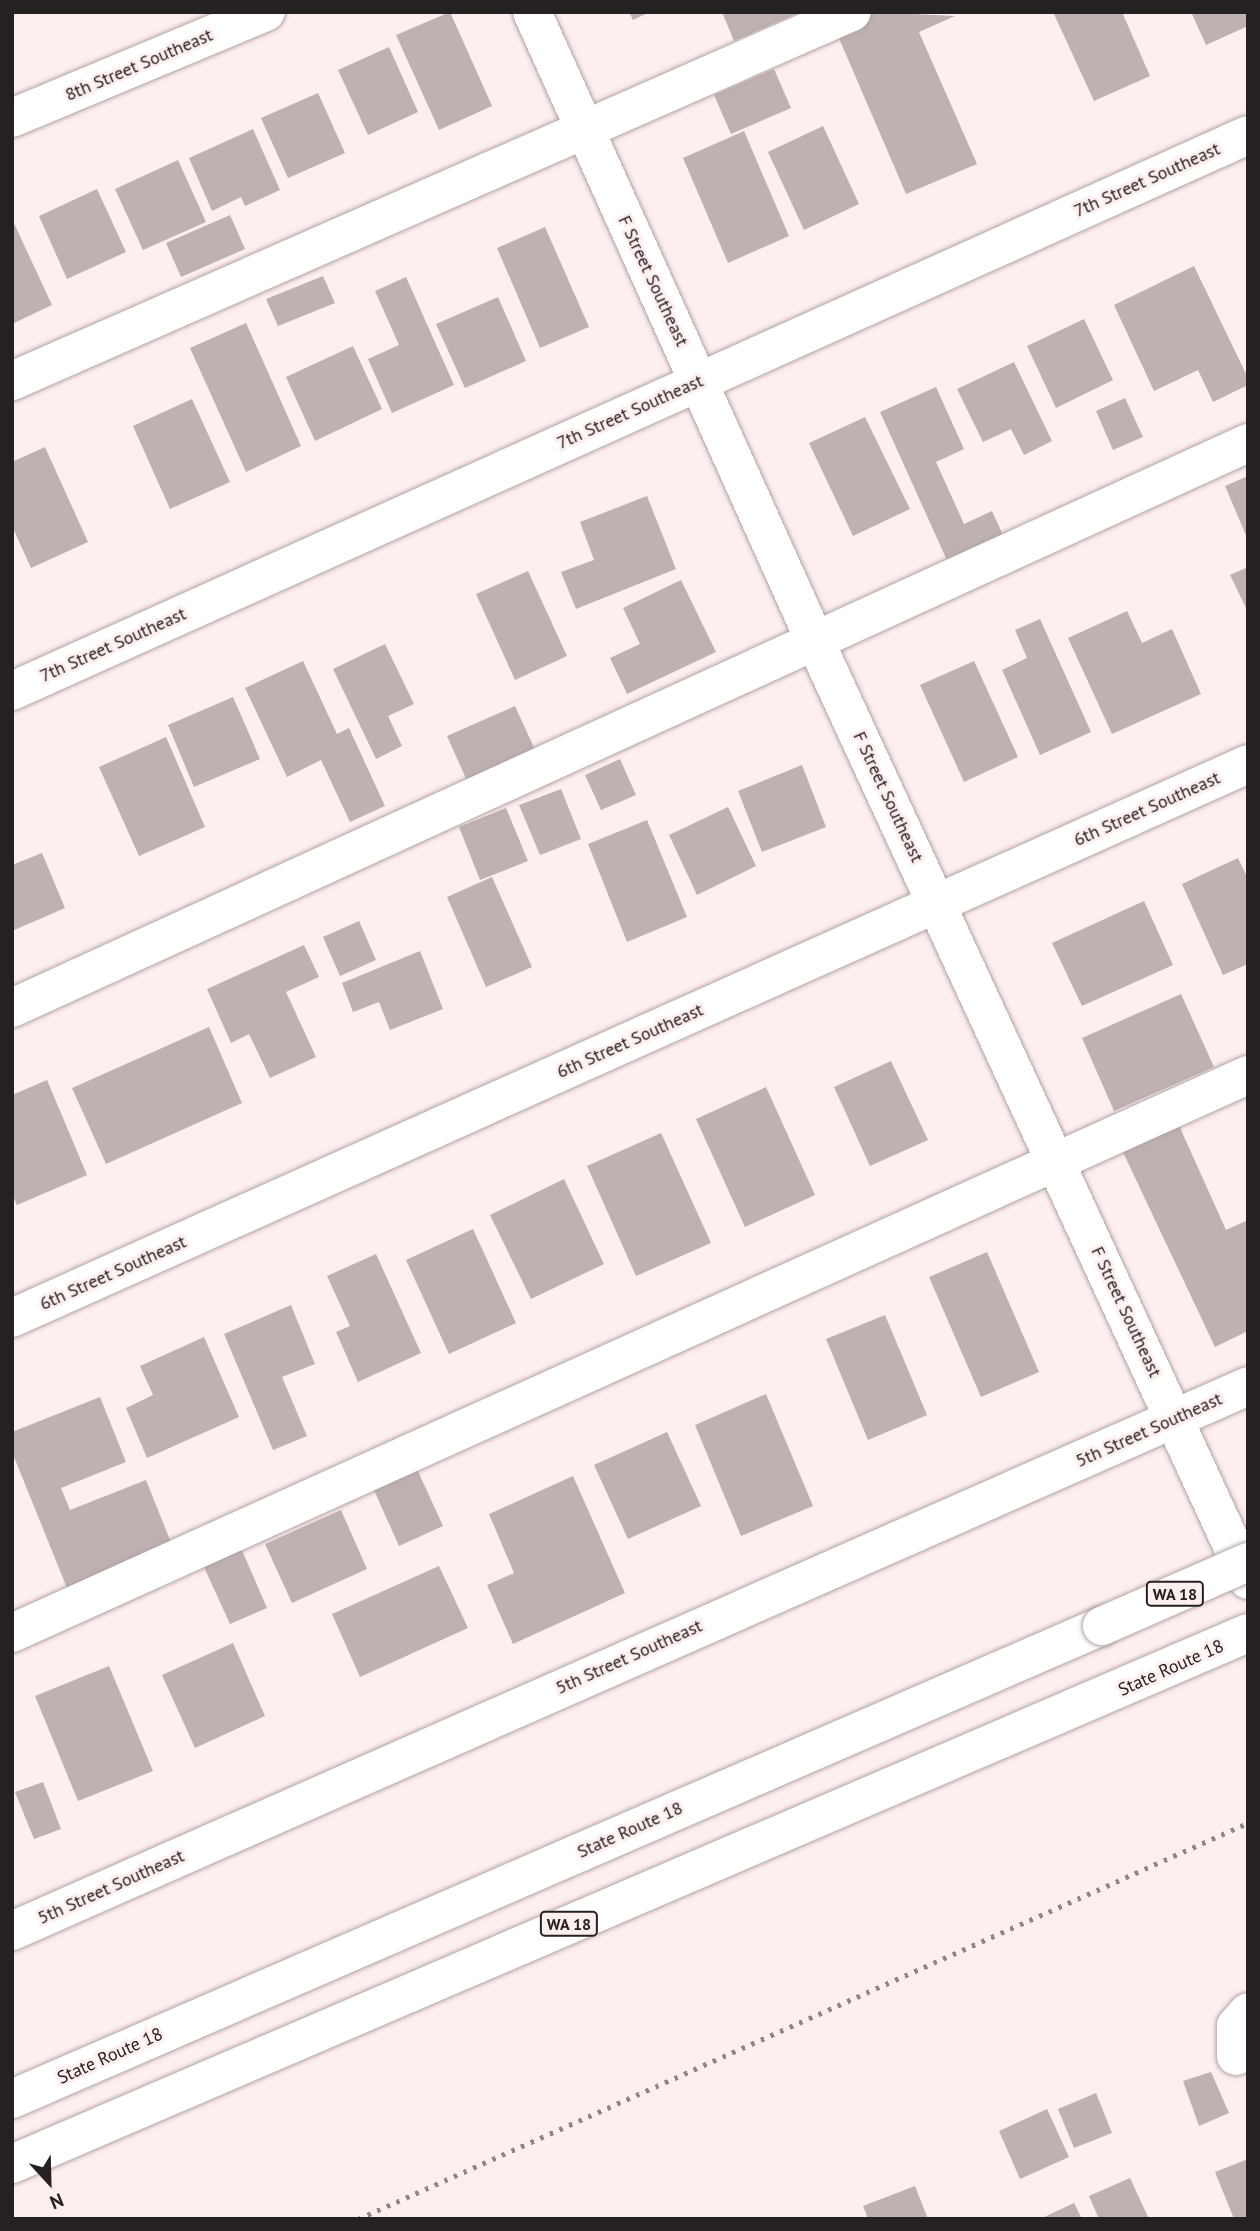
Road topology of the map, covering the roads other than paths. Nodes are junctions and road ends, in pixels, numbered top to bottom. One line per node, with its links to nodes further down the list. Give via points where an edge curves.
1 (266, 12): 4 (main road, 8th Street Southeast)
2 (532, 12): 5 (main road, F Street Southeast)
3 (852, 12): 5 (main road)
4 (12, 118)
5 (583, 129): 7 (main road); 8 (main road, F Street Southeast)
6 (1248, 135): 8 (main road, 7th Street Southeast)
7 (12, 381)
8 (699, 382): 10 (main road, F Street Southeast); 11 (main road, 7th Street Southeast)
9 (1248, 443): 10 (main road)
10 (814, 639): 13 (main road, F Street Southeast); 14 (main road)
11 (12, 691)
12 (1248, 764): 13 (main road, 6th Street Southeast)
13 (937, 904): 16 (main road, F Street Southeast); 17 (main road, 6th Street Southeast)
14 (12, 1008)
15 (1248, 1075): 16 (main road)
16 (1055, 1162): 19 (main road, F Street Southeast); 22 (main road)
17 (12, 1318)
18 (1248, 1386): 19 (main road, 5th Street Southeast)
19 (1176, 1418): 21 (main road, F Street Southeast); 24 (main road, 5th Street Southeast)
20 (1248, 1562): 27 (main road, State Route 18 / WA 18, bridge)
21 (1248, 1580)
22 (12, 1633)
23 (1248, 1633): 28 (main road, State Route 18 / WA 18)
24 (12, 1931)
25 (1248, 2012): 26 (main road, via 1236,2026)
26 (1236, 2056)
27 (12, 2099)
28 (12, 2164)

